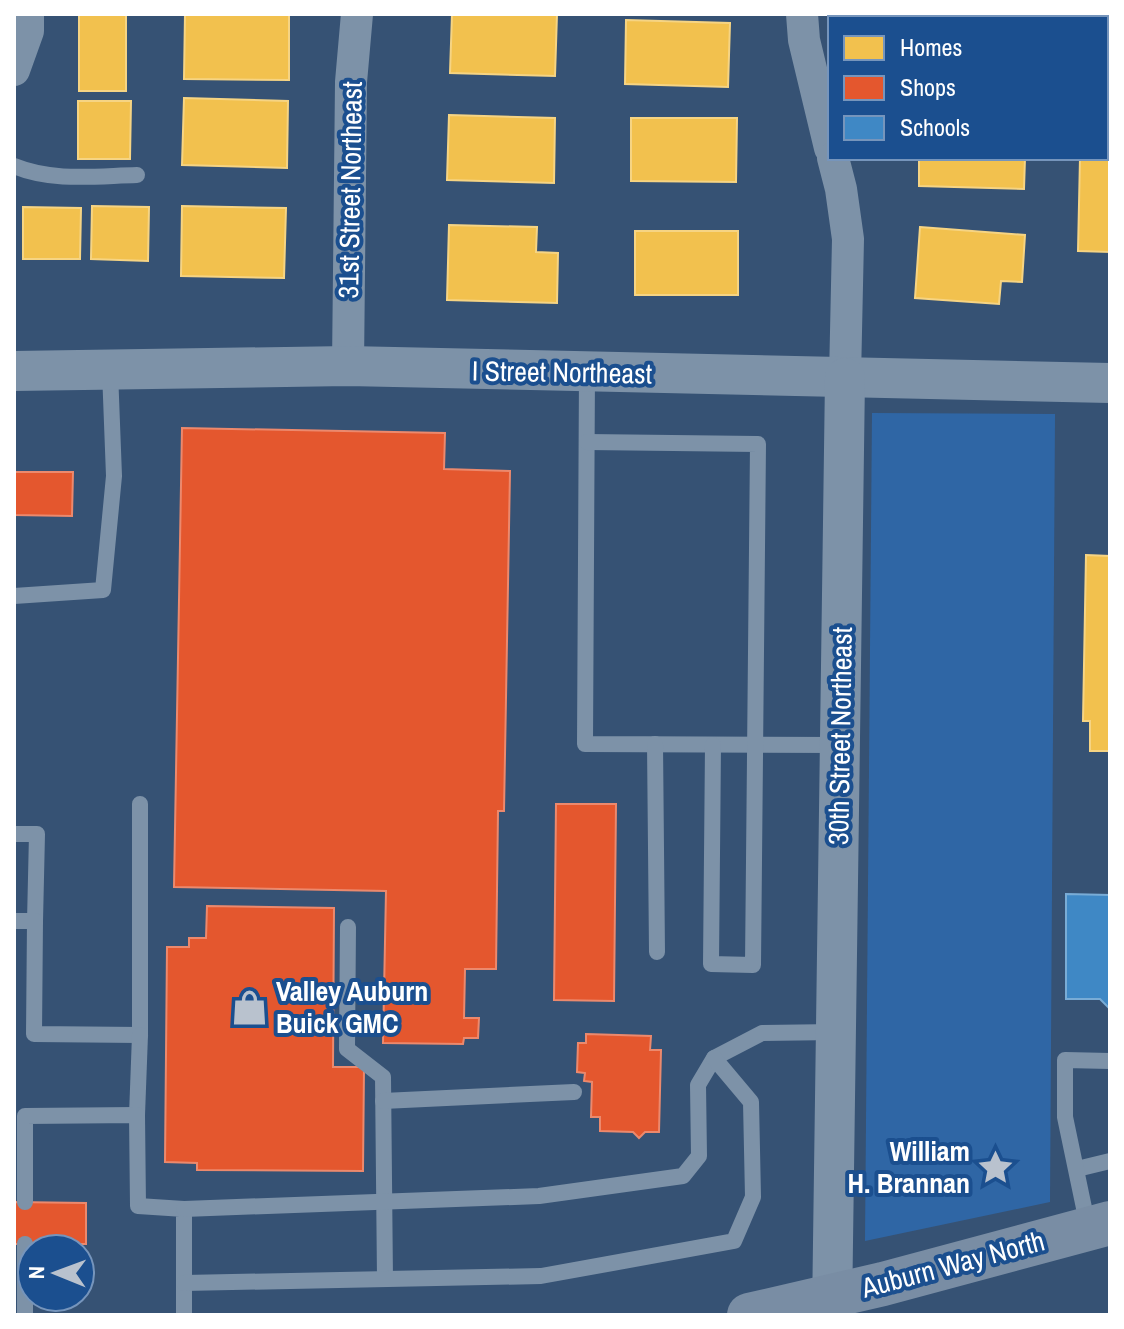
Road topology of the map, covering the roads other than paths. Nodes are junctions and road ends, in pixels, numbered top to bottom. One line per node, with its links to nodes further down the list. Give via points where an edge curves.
1 (28, 14): 4 (street, via 28,31)
2 (357, 14): 9 (street, 31st Street Northeast, via 351,82)
3 (802, 14): 5 (street)
4 (14, 70)
5 (828, 140)
6 (834, 160): 13 (street, 30th Street Northeast, via 848,239)
7 (14, 166): 8 (lane, via 53,176)
8 (137, 175)
9 (348, 366): 10 (street, I Street Northeast); 12 (street, I Street Northeast)
10 (110, 369): 11 (street, I Street Northeast); 16 (lane, via 114,476 103,590)
11 (14, 371)
12 (587, 372): 13 (street, I Street Northeast); 15 (lane)
13 (845, 378): 14 (street, I Street Northeast); 20 (street, 30th Street Northeast)
14 (1110, 383)
15 (587, 442): 17 (lane, via 585,744); 19 (lane, via 758,444)
16 (14, 596)
17 (655, 744): 18 (lane); 26 (lane)
18 (713, 745): 19 (lane); 19 (lane, via 711,964 753,965)
19 (755, 745): 20 (lane)
20 (840, 745): 27 (street, 30th Street Northeast)
21 (140, 804): 28 (lane)
22 (14, 834): 24 (lane, via 37,834)
23 (14, 921): 24 (lane)
24 (35, 921): 28 (lane, via 34,1034)
25 (348, 927): 32 (lane, via 347,1049 383,1077)
26 (657, 952)
27 (836, 1032): 29 (lane, via 762,1033); 42 (street, 30th Street Northeast)
28 (140, 1035): 33 (lane)
29 (714, 1058): 37 (lane, via 698,1085 699,1156 683,1176 539,1196); 40 (lane, via 751,1102 753,1197 734,1241 541,1276)
30 (1110, 1061): 35 (lane, via 1065,1060 1065,1117)
31 (574, 1092): 32 (lane)
32 (383, 1101): 37 (lane)
33 (137, 1115): 36 (lane, via 25,1116); 38 (lane, via 138,1206)
34 (1110, 1161): 35 (lane)
35 (1077, 1169): 39 (lane)
36 (25, 1202)
37 (382, 1203): 38 (lane); 40 (lane)
38 (184, 1209): 41 (lane)
39 (1099, 1226): 42 (main road, Auburn Way North)
40 (385, 1279): 41 (lane)
41 (184, 1283): 43 (lane)
42 (832, 1305): 44 (main road, Auburn Way North)
43 (184, 1315)
44 (749, 1315)

